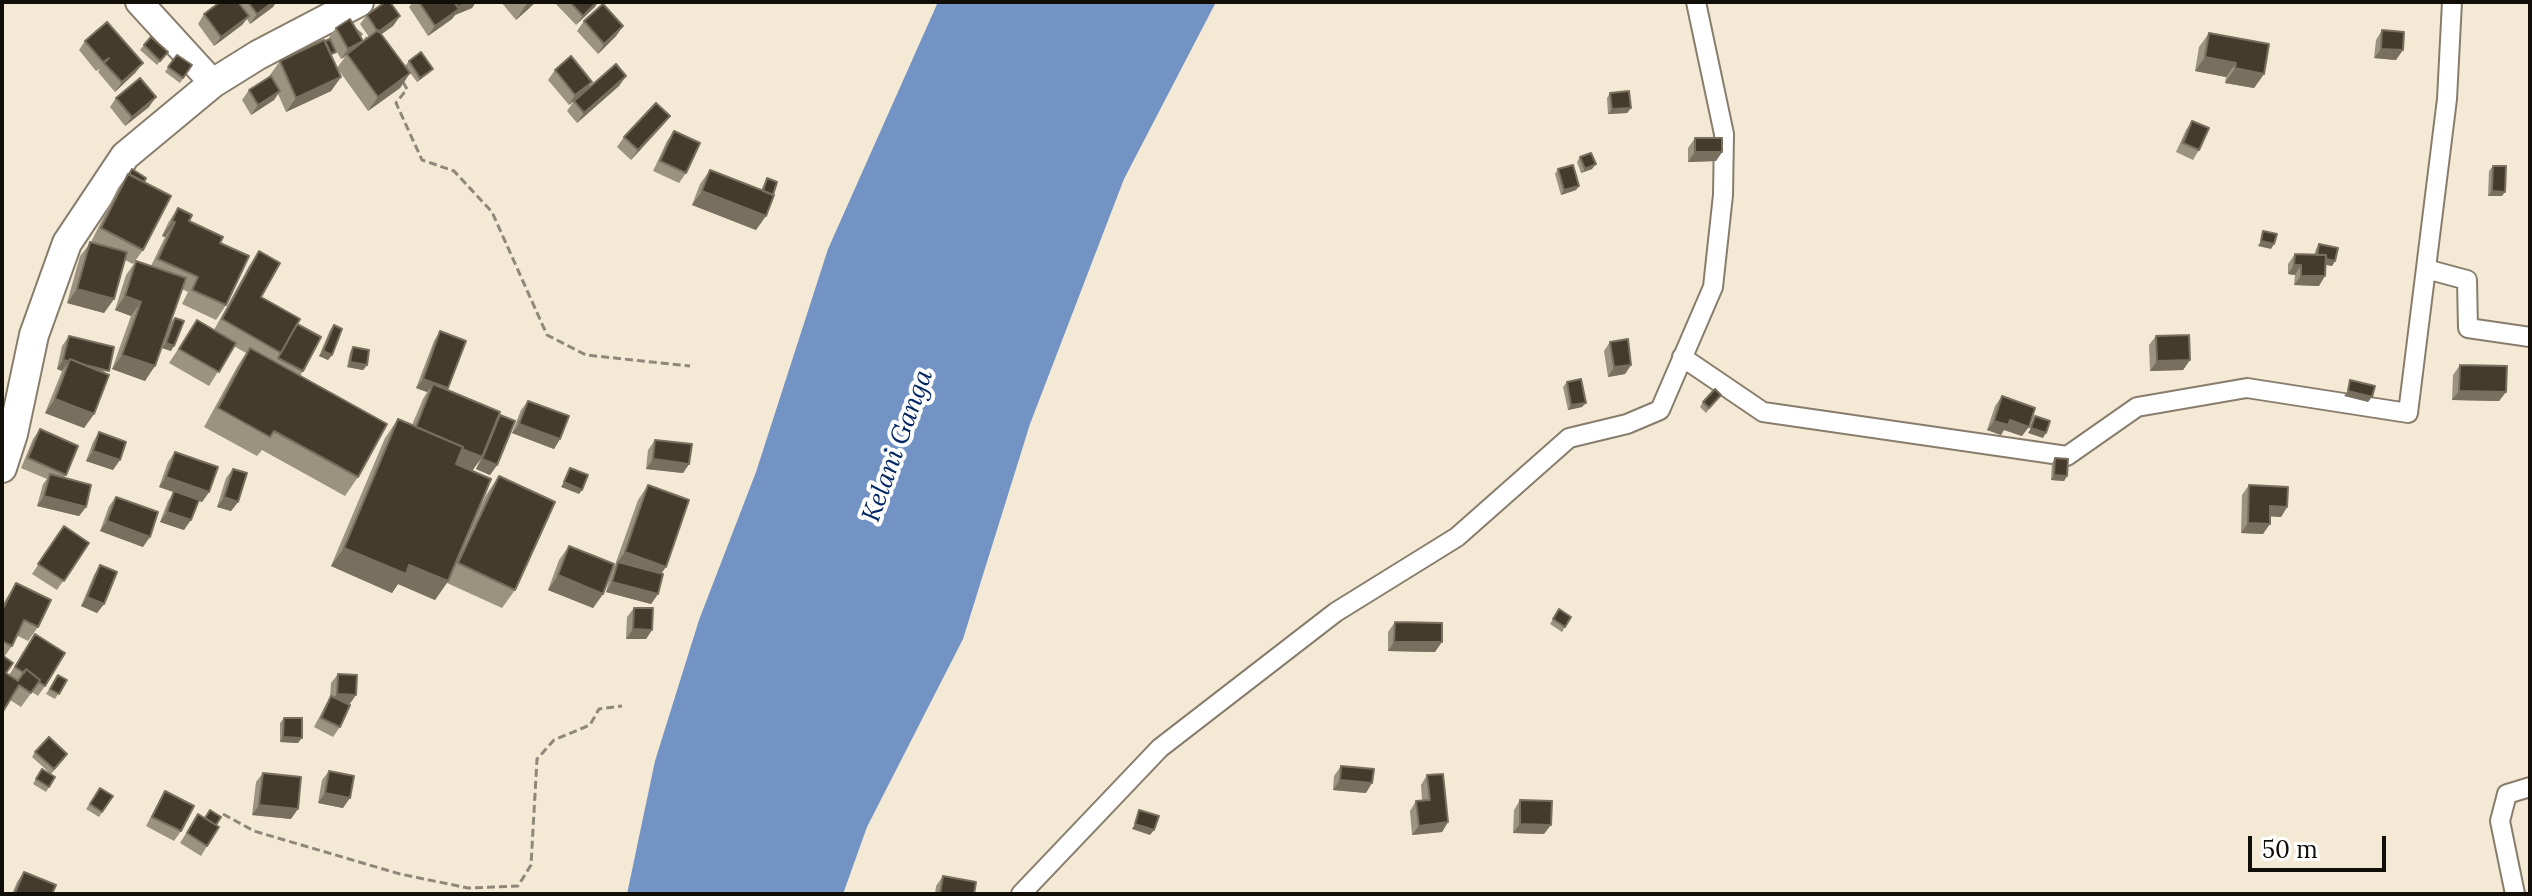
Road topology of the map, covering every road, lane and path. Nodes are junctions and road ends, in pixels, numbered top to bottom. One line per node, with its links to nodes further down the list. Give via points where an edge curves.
1 (1696, 2): 10 (street, via 1724,134 1723,195 1713,287)
2 (2452, 2): 8 (street, via 2447,99)
3 (144, 3): 7 (main road)
4 (348, 8): 5 (path); 7 (main road)
5 (374, 44)
6 (400, 77): 11 (path, via 407,89 396,103 422,160 454,171 492,212 547,335 586,355)
7 (213, 83): 12 (main road, via 125,156 67,243 34,335)
8 (2426, 269): 9 (street, via 2467,280 2468,328); 10 (street, via 2408,413 2247,388 2137,407 2067,456 1763,412)
9 (2530, 337)
10 (1682, 357): 16 (street, via 1660,410 1569,438 1457,537 1336,612 1160,748)
11 (690, 366)
12 (2, 468)
13 (622, 706): 15 (path, via 599,709 590,725 554,740 537,759 531,865 518,886 468,888 400,874 254,831)
14 (2530, 787): 17 (street, via 2507,794 2500,821)
15 (223, 814)
16 (1021, 894)
17 (2515, 894)

